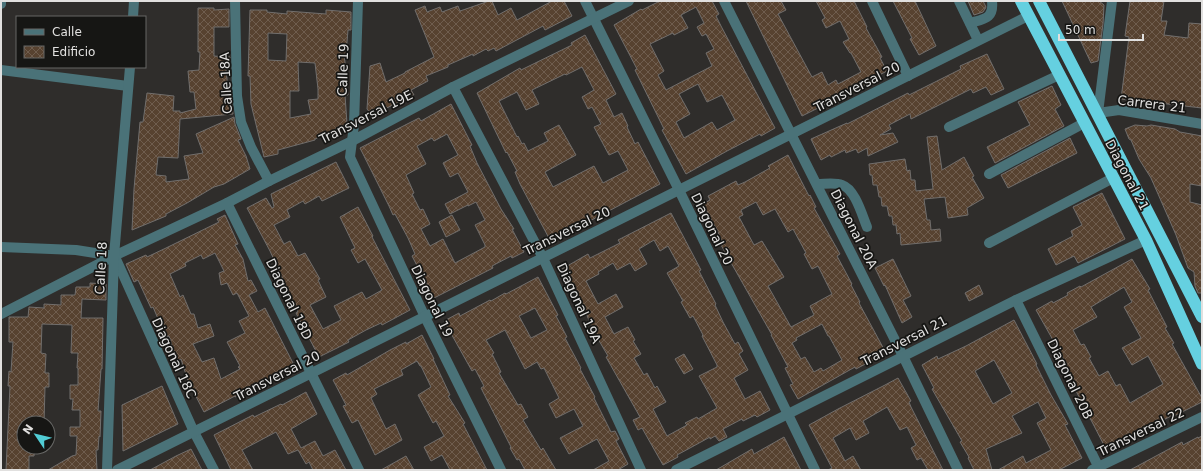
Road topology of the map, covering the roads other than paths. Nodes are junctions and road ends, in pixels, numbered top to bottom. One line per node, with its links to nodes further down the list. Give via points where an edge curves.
1 (134, 1): 13 (street)
2 (235, 1): 32 (street, Calle 18A, via 237,96 241,122)
3 (358, 1): 29 (street, Calle 19)
4 (585, 1): 15 (street, Diagonal 20)
5 (629, 1): 15 (street, Transversal 19E)
6 (724, 1): 28 (street, Diagonal 20A)
7 (872, 1): 21 (street)
8 (959, 1): 16 (street)
9 (992, 1): 16 (street, via 991,14)
10 (1020, 1): 14 (highway, Diagonal 21)
11 (1040, 1): 24 (highway, Diagonal 21)
12 (1112, 1): 24 (street)
13 (132, 16)
14 (1028, 16): 17 (street, Transversal 20); 20 (highway, Diagonal 21)
15 (593, 19): 23 (street, Transversal 19E); 34 (street, Diagonal 20)
16 (970, 23): 17 (street)
17 (978, 40): 21 (street, Transversal 20)
18 (130, 68): 22 (street, Calle 18)
19 (1, 70): 22 (street)
20 (1059, 75): 25 (highway, Diagonal 21); 27 (street)
21 (908, 76): 28 (street, Transversal 20)
22 (128, 86): 40 (street, Calle 18)
23 (453, 87): 29 (street, Transversal 19E); 41 (street, Diagonal 19A)
24 (1098, 113): 26 (street, Carrera 21, via 1119,110); 44 (highway, Diagonal 21)
25 (1084, 123): 30 (street); 31 (highway, Diagonal 21)
26 (1202, 124)
27 (949, 127)
28 (792, 134): 33 (street, Diagonal 20A); 34 (street, Transversal 20)
29 (352, 141): 32 (street, Transversal 19E); 45 (street, Diagonal 19, via 350,157)
30 (989, 174)
31 (1113, 178): 37 (highway, Diagonal 21); 38 (street)
32 (269, 180): 35 (street, Transversal 19E)
33 (817, 184): 36 (street, via 843,185 852,193); 46 (street, Diagonal 20A)
34 (679, 190): 41 (street, Transversal 20); 49 (street, Diagonal 20)
35 (227, 203): 40 (street, Transversal 19E); 48 (street, Diagonal 18D)
36 (867, 227)
37 (1146, 240): 42 (street, Transversal 21); 47 (highway, Diagonal 21)
38 (988, 243)
39 (1, 247): 40 (street, via 76,250)
40 (114, 256): 43 (street, Transversal 19E); 51 (street, Diagonal 18C); 53 (street, Calle 18)
41 (543, 258): 45 (street, Transversal 20); 58 (street, Diagonal 19A)
42 (1016, 300): 46 (street, Transversal 21); 52 (street, Diagonal 20B)
43 (1, 314)
44 (1202, 315)
45 (425, 317): 48 (street, Transversal 20); 57 (street, Diagonal 19)
46 (903, 356): 49 (street, Transversal 21); 61 (street, Diagonal 20A)
47 (1202, 364)
48 (311, 374): 51 (street, Transversal 20); 56 (street, Diagonal 18D)
49 (787, 414): 59 (street, Transversal 21); 60 (street, Diagonal 20)
50 (1202, 417): 52 (street, Transversal 22)
51 (194, 432): 54 (street, Transversal 20); 55 (street, Diagonal 18C)
52 (1097, 469)
53 (107, 470)
54 (117, 470)
55 (214, 470)
56 (359, 470)
57 (502, 470)
58 (641, 470)
59 (676, 470)
60 (815, 470)
61 (958, 470)

